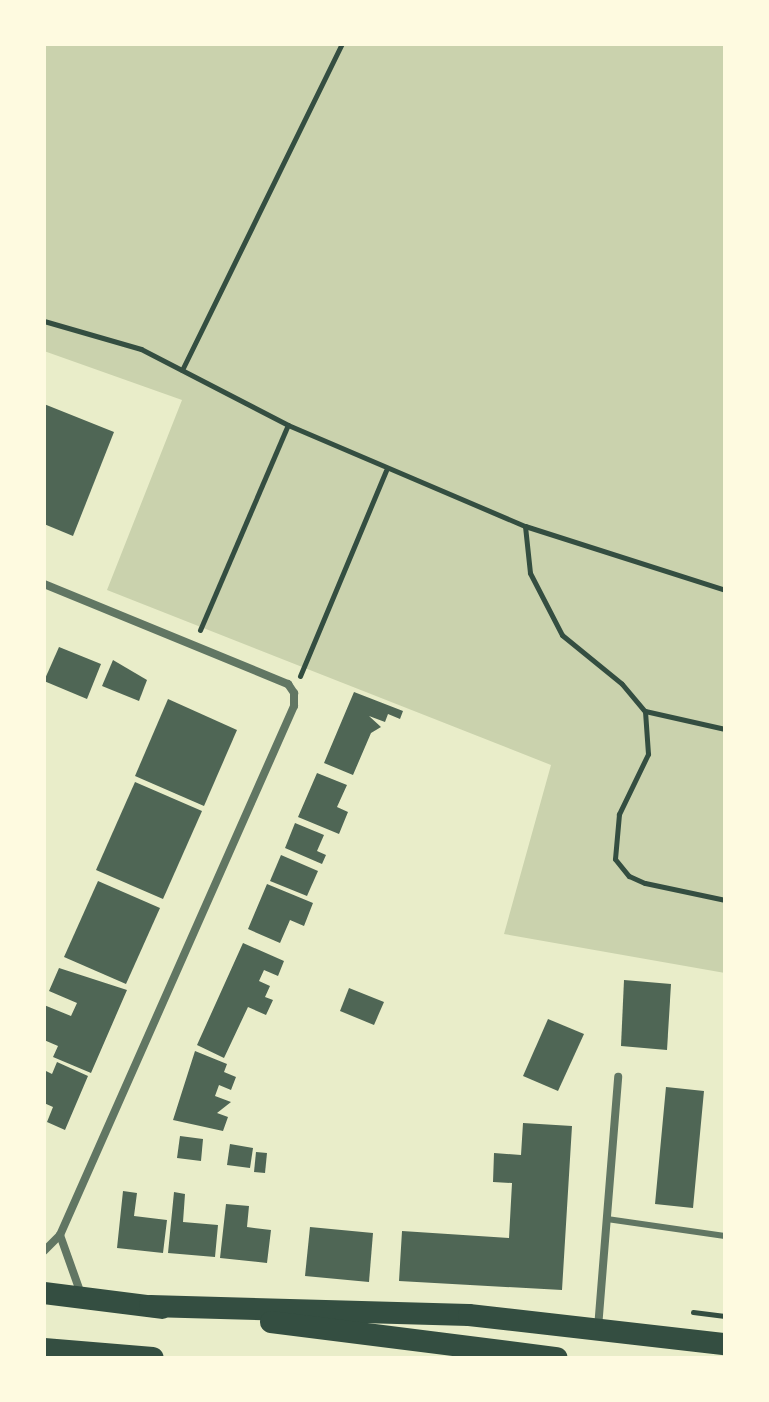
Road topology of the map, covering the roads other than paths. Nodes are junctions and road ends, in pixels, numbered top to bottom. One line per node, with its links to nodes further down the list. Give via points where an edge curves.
1 (44, 584): 4 (street, via 288,684 294,693 294,706)
2 (618, 1077): 3 (street)
3 (607, 1219): 5 (lane); 10 (street)
4 (60, 1235): 6 (street); 8 (street)
5 (725, 1236)
6 (44, 1251)
7 (44, 1293): 8 (highway)
8 (82, 1297): 9 (highway)
9 (150, 1306): 10 (highway, via 469,1315); 15 (highway)
10 (598, 1329): 11 (highway)
11 (725, 1344)
12 (44, 1350): 13 (highway); 14 (highway)
13 (86, 1358)
14 (153, 1358)
15 (557, 1358)

